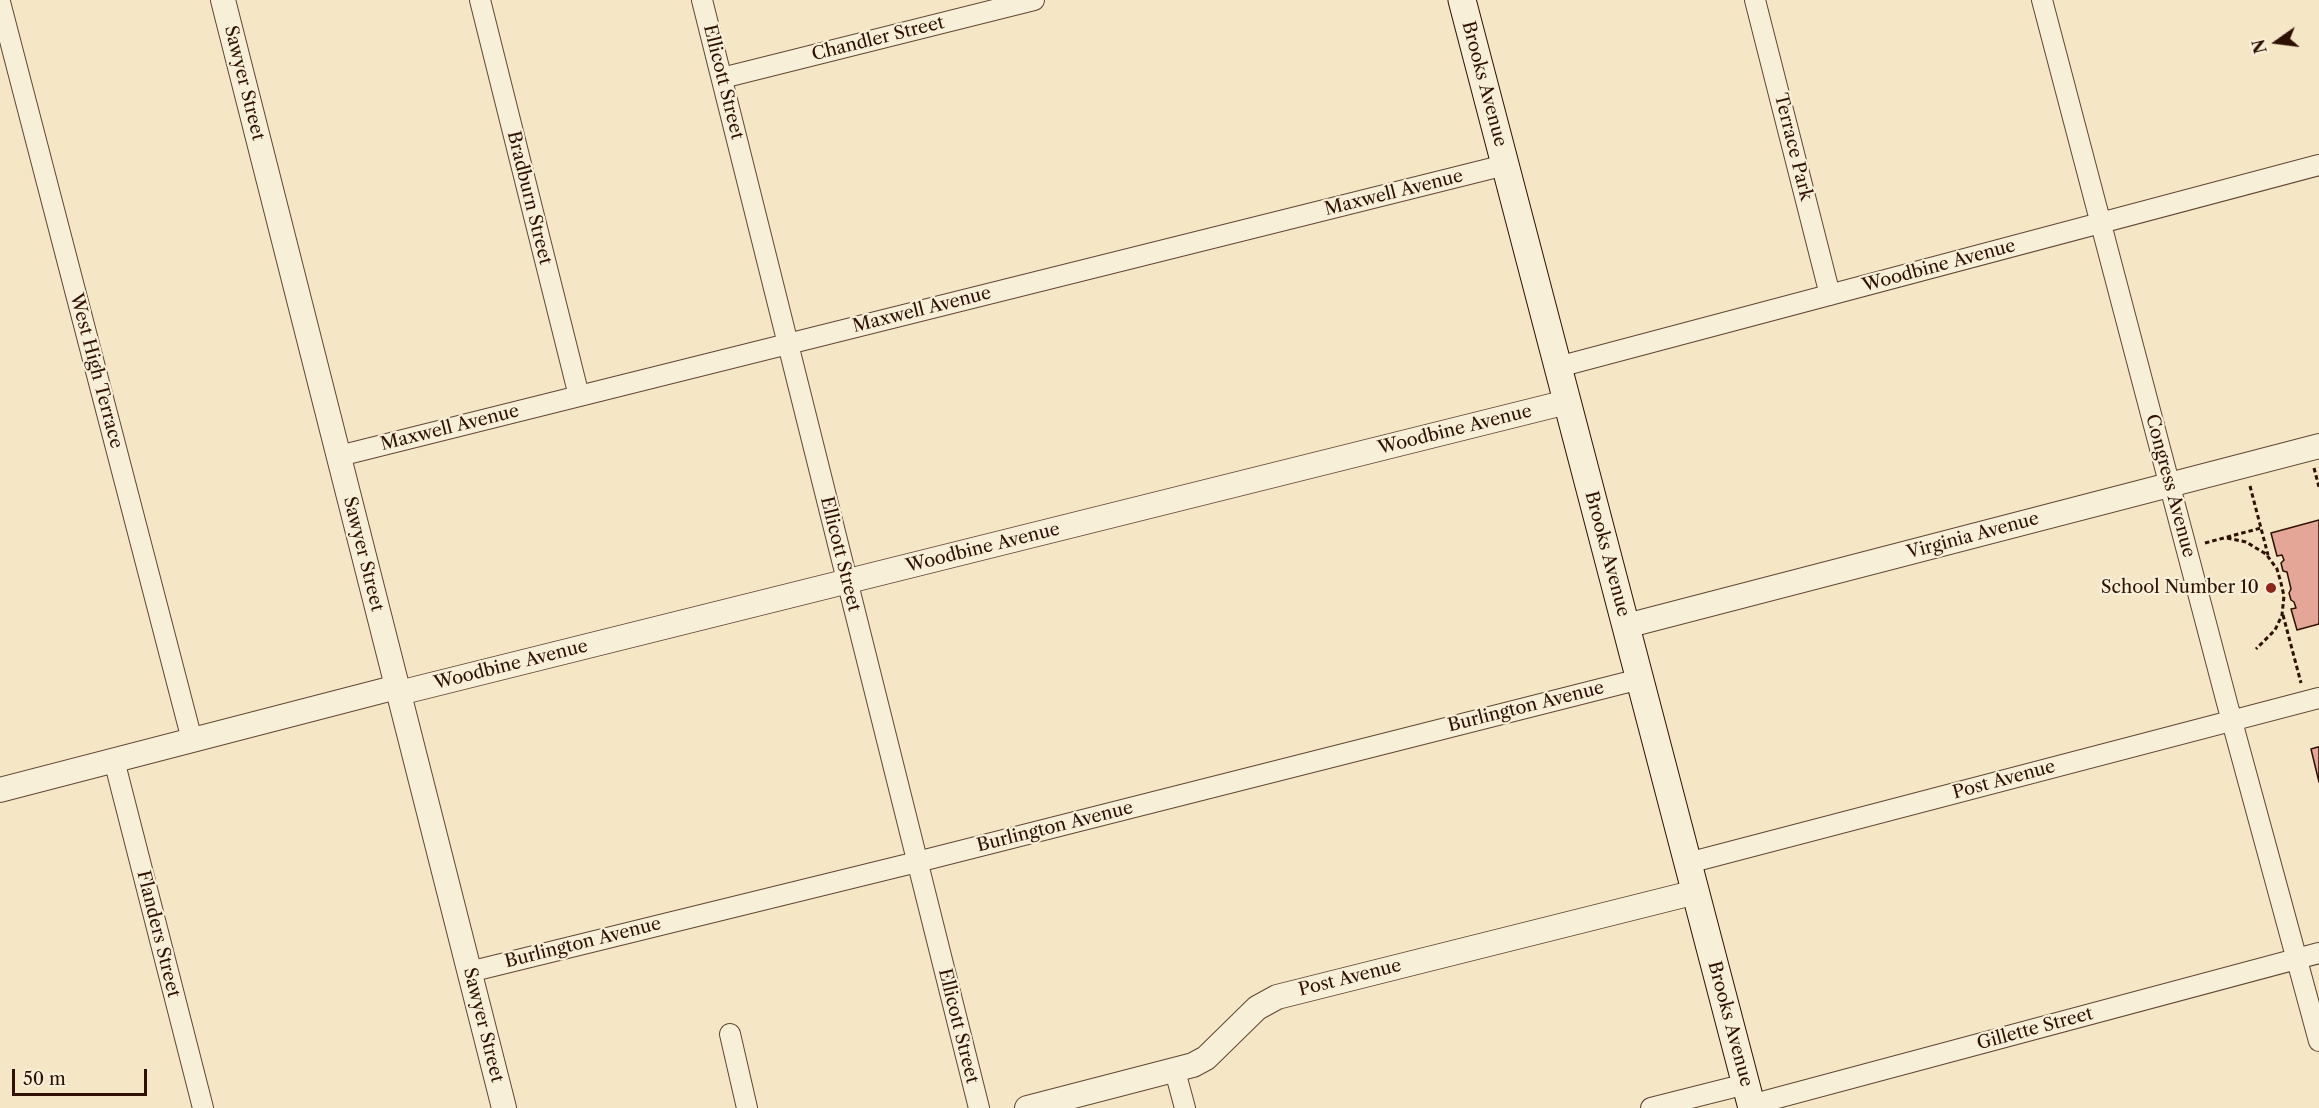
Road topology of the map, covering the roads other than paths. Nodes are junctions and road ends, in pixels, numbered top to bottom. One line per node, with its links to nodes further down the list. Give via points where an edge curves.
1 (223, 0): 18 (street, Sawyer Street)
2 (480, 0): 16 (street, Bradburn Street)
3 (702, 0): 9 (street, Ellicott Street)
4 (1034, 0): 9 (street, Chandler Street)
5 (1462, 0): 10 (main road, Brooks Avenue)
6 (1755, 0): 13 (street, Terrace Park)
7 (2042, 0): 12 (street, Congress Avenue)
8 (0, 2): 27 (street, West High Terrace)
9 (722, 78): 14 (street, Ellicott Street)
10 (1505, 165): 14 (street, Maxwell Avenue); 15 (main road, Brooks Avenue)
11 (2319, 165): 12 (street, Woodbine Avenue)
12 (2102, 222): 13 (street, Woodbine Avenue); 20 (street, Congress Avenue)
13 (1830, 295): 15 (street, Woodbine Avenue)
14 (788, 344): 16 (street, Maxwell Avenue); 21 (street, Ellicott Street)
15 (1558, 367): 17 (main road, Brooks Avenue)
16 (579, 396): 18 (street, Maxwell Avenue)
17 (1567, 402): 21 (street, Woodbine Avenue); 22 (main road, Brooks Avenue)
18 (339, 456): 24 (street, Sawyer Street)
19 (2317, 457): 20 (street, Virginia Avenue)
20 (2170, 485): 22 (street, Virginia Avenue); 26 (street, Congress Avenue)
21 (847, 581): 24 (street, Woodbine Avenue); 30 (street, Ellicott Street)
22 (1626, 626): 23 (main road, Brooks Avenue)
23 (1640, 679): 30 (street, Burlington Avenue); 31 (main road, Brooks Avenue)
24 (398, 690): 27 (street, Woodbine Avenue); 35 (street, Sawyer Street)
25 (2319, 698): 26 (street, Post Avenue)
26 (2232, 721): 31 (street, Post Avenue); 34 (street, Congress Avenue)
27 (192, 740): 28 (street, Woodbine Avenue)
28 (114, 760): 29 (street, Woodbine Avenue); 40 (street, Flanders Street)
29 (0, 790)
30 (917, 862): 35 (street, Burlington Avenue); 43 (street, Ellicott Street)
31 (1688, 863): 32 (main road, Brooks Avenue)
32 (1696, 892): 38 (street, Post Avenue, via 1277,997 1257,1008 1206,1058); 39 (main road, Brooks Avenue)
33 (2319, 953): 34 (street, Gillette Street)
34 (2297, 959): 37 (street, Congress Avenue); 39 (street, Gillette Street)
35 (469, 972): 41 (street, Sawyer Street)
36 (730, 1034): 42 (street)
37 (2319, 1041)
38 (1175, 1071): 44 (street, Post Avenue); 45 (street)
39 (1750, 1099): 46 (street, Gillette Street)
40 (202, 1108)
41 (504, 1108)
42 (747, 1108)
43 (979, 1108)
44 (1027, 1108)
45 (1185, 1108)
46 (1651, 1108)

